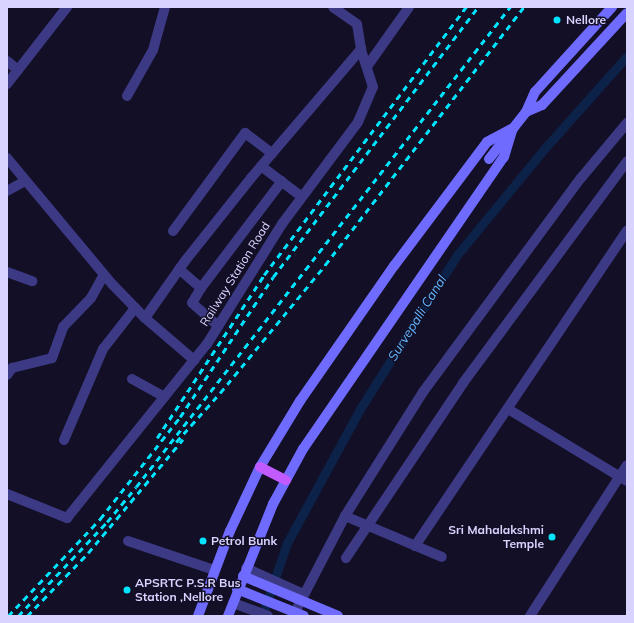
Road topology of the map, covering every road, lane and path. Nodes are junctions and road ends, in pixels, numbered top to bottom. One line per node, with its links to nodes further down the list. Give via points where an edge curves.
1 (66, 7): 10 (street)
2 (165, 7): 12 (street, via 153,50)
3 (333, 7): 7 (street, Railway Station Road, via 357,24)
4 (409, 7): 9 (street)
5 (612, 7): 13 (main road, via 535,92)
6 (627, 13): 13 (main road, via 542,105)
7 (360, 49): 9 (street, Railway Station Road); 16 (street)
8 (7, 61): 10 (street)
9 (368, 65): 24 (street, Railway Station Road, via 373,87 358,122)
10 (18, 70): 11 (street)
11 (7, 84)
12 (127, 96)
13 (526, 112): 15 (main road)
14 (627, 123): 46 (street, via 581,178 423,392)
15 (513, 128): 18 (main road); 42 (main road, via 487,142 394,266 300,402); 44 (main road, via 504,157 346,384 303,449)
16 (272, 153): 20 (street); 25 (street, via 245,133)
17 (7, 158): 21 (street)
18 (489, 159)
19 (627, 161): 47 (street, via 464,383)
20 (261, 166): 22 (street); 27 (street)
21 (25, 181): 23 (street); 29 (street)
22 (282, 181): 24 (street); 31 (street)
23 (7, 191)
24 (302, 197): 34 (street, Railway Station Road, via 282,224)
25 (173, 230)
26 (627, 231): 39 (street)
27 (179, 269): 31 (street); 33 (street)
28 (7, 272): 30 (street)
29 (104, 275): 32 (street); 36 (street, via 91,298 63,327 52,358 12,368)
30 (32, 281)
31 (201, 288): 34 (street, via 192,303)
32 (135, 308): 33 (street); 40 (street, via 103,349)
33 (145, 318): 35 (street)
34 (218, 326): 35 (street, Railway Station Road)
35 (194, 360): 38 (street, Railway Station Road)
36 (7, 375)
37 (132, 379): 38 (street)
38 (164, 397): 45 (street, Railway Station Road, via 67,518)
39 (508, 409): 43 (street); 49 (street)
40 (64, 440)
41 (627, 465): 43 (street)
42 (260, 467): 44 (main road); 52 (main road)
43 (623, 478): 63 (street)
44 (286, 480): 53 (main road)
45 (7, 494)
46 (345, 516): 47 (street); 56 (street)
47 (366, 526): 49 (street); 51 (street)
48 (128, 541): 52 (street)
49 (415, 546): 50 (street)
50 (442, 557)
51 (346, 558)
52 (214, 570): 59 (main road)
53 (244, 572): 54 (main road); 55 (main road)
54 (254, 576): 56 (main road); 56 (street, via 290,587)
55 (237, 589): 57 (main road); 58 (main road)
56 (299, 598): 58 (street); 62 (main road)
57 (237, 604): 60 (main road); 61 (street)
58 (298, 615)
59 (198, 616)
60 (228, 616)
61 (268, 616)
62 (338, 616)
63 (530, 616)

